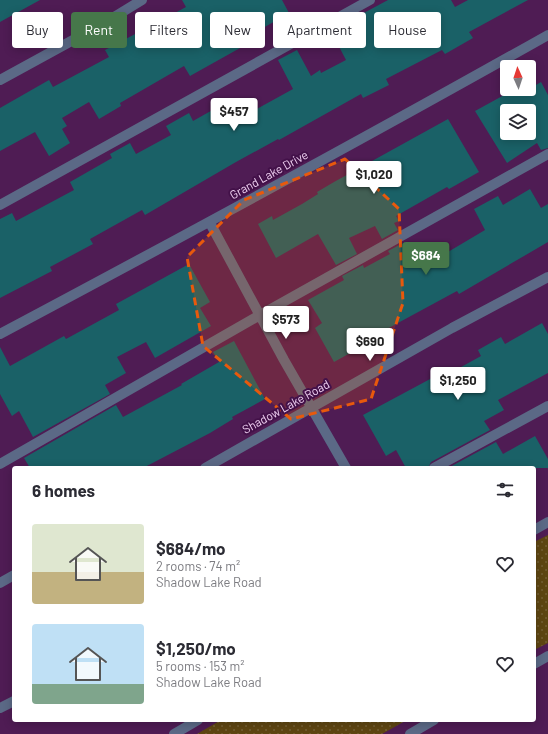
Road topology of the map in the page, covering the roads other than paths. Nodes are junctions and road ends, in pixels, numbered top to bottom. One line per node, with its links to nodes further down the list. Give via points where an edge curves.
1 (142, 0): 4 (street)
2 (370, 0): 6 (street)
3 (548, 35): 7 (street, Grand Lake Drive)
4 (0, 80)
5 (548, 154): 9 (street)
6 (0, 205)
7 (210, 223): 9 (street); 10 (street, Grand Lake Drive)
8 (548, 277): 12 (street, Shadow Lake Road)
9 (260, 315): 12 (street); 13 (street)
10 (0, 334)
11 (548, 406): 16 (street)
12 (311, 408): 14 (street, Shadow Lake Road); 15 (street)
13 (0, 464)
14 (209, 466)
15 (345, 466)
16 (438, 466)
17 (548, 522): 18 (street)
18 (536, 529)
19 (12, 576): 20 (street)
20 (0, 583)
21 (548, 656): 22 (street)
22 (536, 663)
23 (12, 702): 24 (street)
24 (0, 708)
25 (195, 722): 27 (street)
26 (431, 722): 28 (street)
27 (174, 734)
28 (410, 734)

